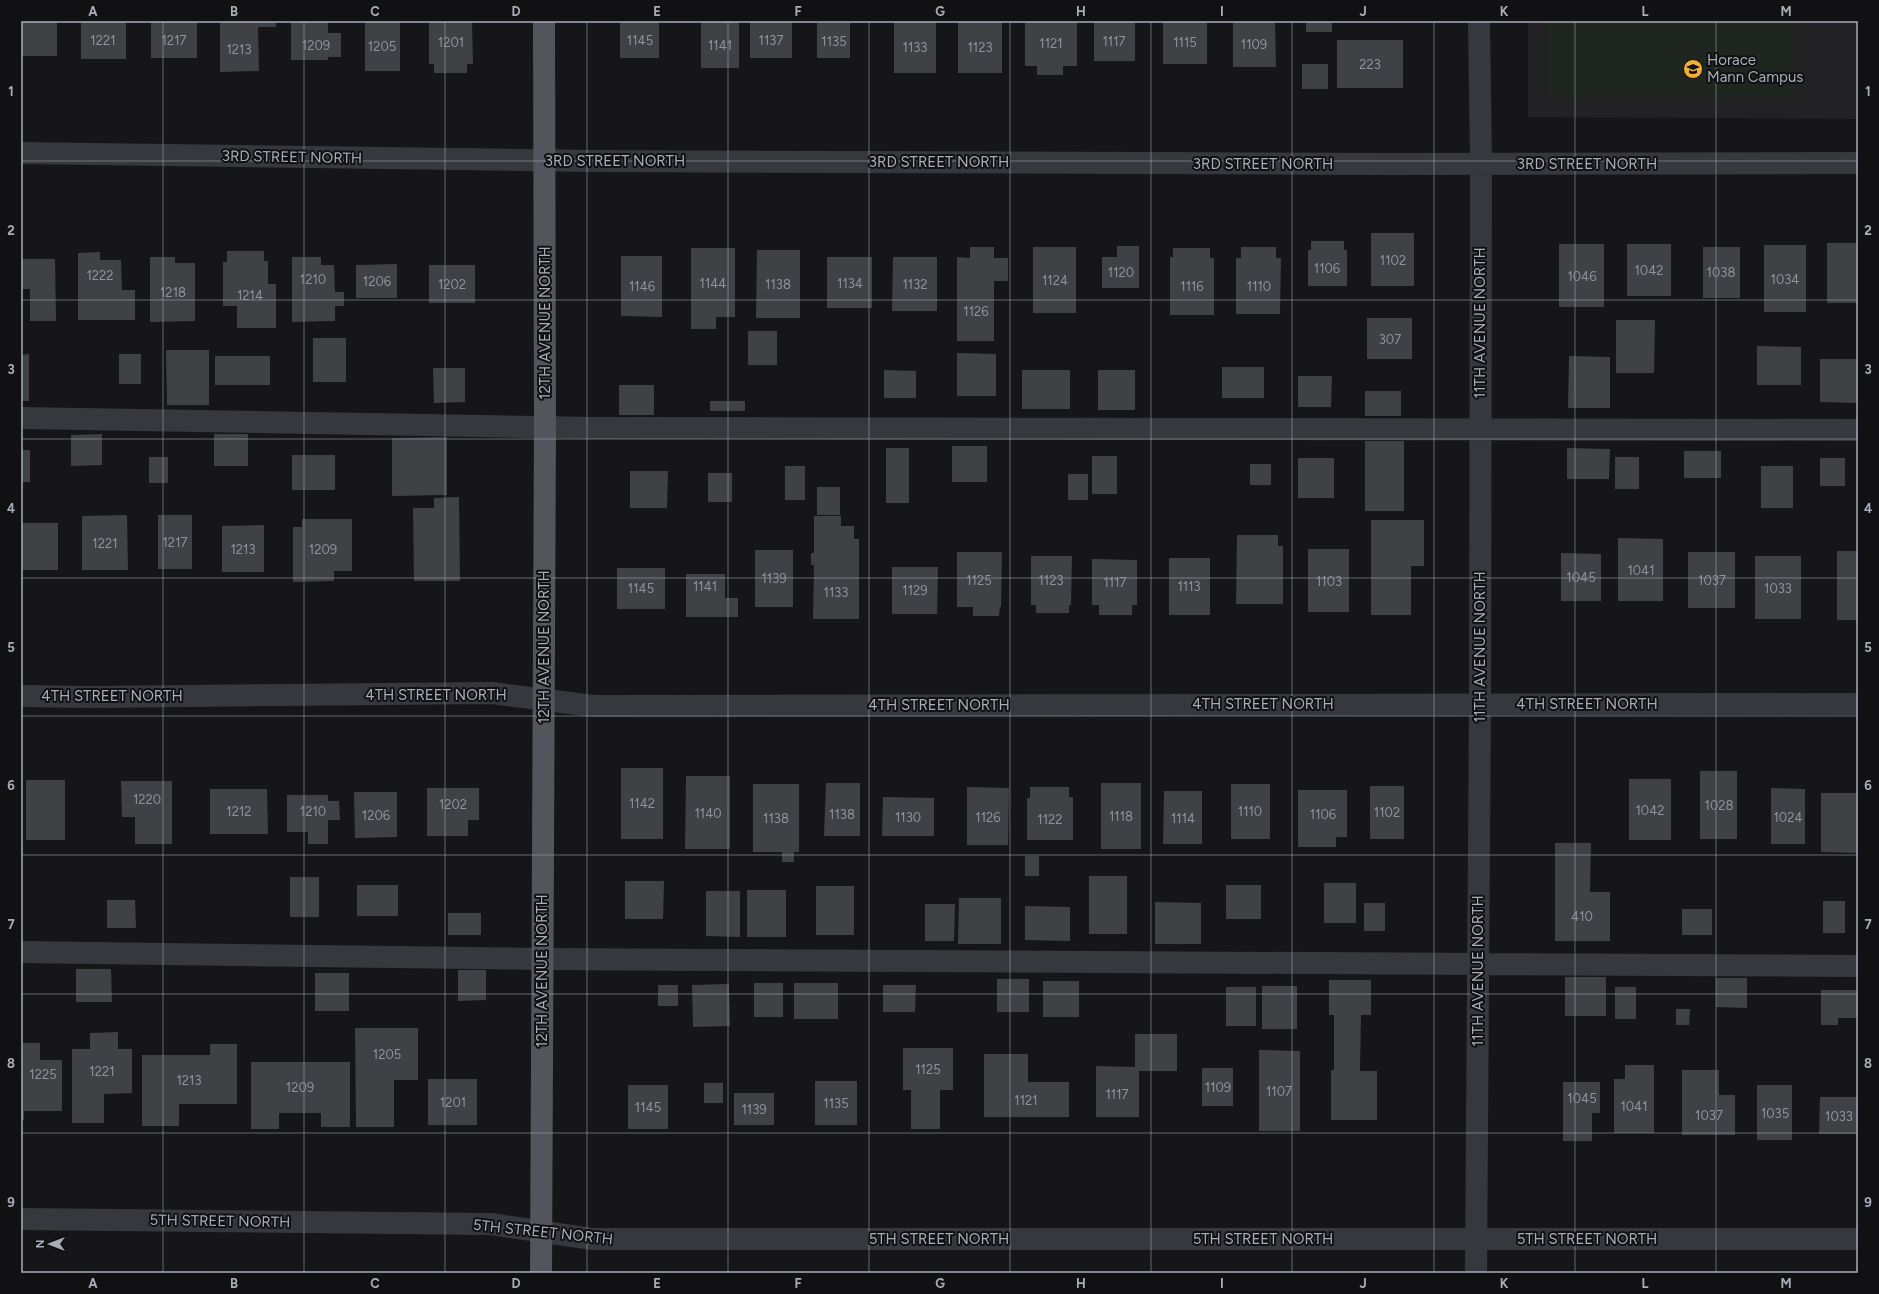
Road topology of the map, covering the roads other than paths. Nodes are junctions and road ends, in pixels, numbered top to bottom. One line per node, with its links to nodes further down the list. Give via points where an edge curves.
1 (544, 21): 4 (main road, 12TH AVENUE NORTH)
2 (1479, 21): 6 (street, 11TH AVENUE NORTH)
3 (21, 153): 4 (street, 3RD STREET NORTH)
4 (545, 161): 6 (street, 3RD STREET NORTH); 8 (main road, 12TH AVENUE NORTH)
5 (1858, 163): 6 (street, 3RD STREET NORTH)
6 (1481, 164): 9 (street, 11TH AVENUE NORTH)
7 (21, 418): 8 (street)
8 (545, 427): 9 (street); 12 (main road, 12TH AVENUE NORTH)
9 (1480, 428): 10 (street); 14 (street, 11TH AVENUE NORTH)
10 (1858, 430)
11 (21, 696): 12 (street, 4TH STREET NORTH, via 492,693)
12 (544, 699): 14 (street, 4TH STREET NORTH, via 593,706); 16 (main road, 12TH AVENUE NORTH)
13 (1858, 704): 14 (street, 4TH STREET NORTH)
14 (1480, 705): 17 (street, 11TH AVENUE NORTH)
15 (21, 952): 16 (street)
16 (541, 959): 17 (street); 20 (main road, 12TH AVENUE NORTH)
17 (1479, 964): 18 (street); 21 (street, 11TH AVENUE NORTH)
18 (1858, 966)
19 (21, 1219): 20 (street, 5TH STREET NORTH, via 490,1224)
20 (541, 1231): 21 (street, 5TH STREET NORTH, via 592,1240); 23 (main road, 12TH AVENUE NORTH)
21 (1476, 1239): 22 (street, 5TH STREET NORTH); 24 (street, 11TH AVENUE NORTH)
22 (1858, 1240)
23 (541, 1273)
24 (1476, 1273)

